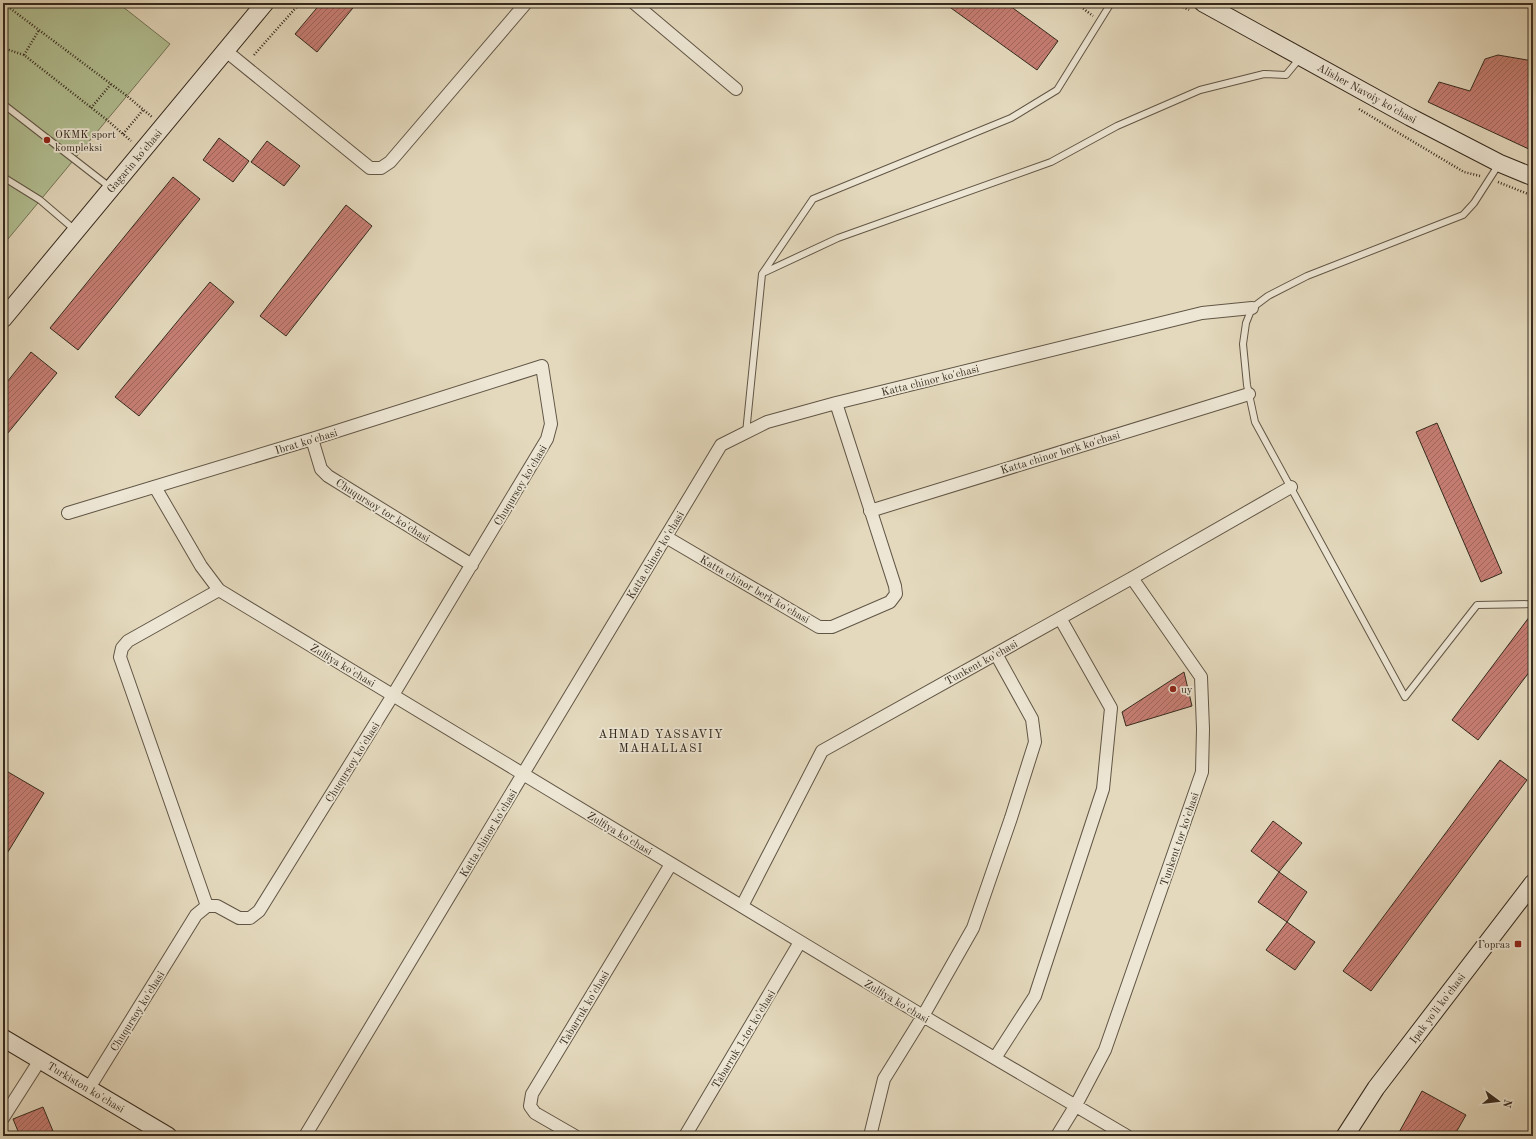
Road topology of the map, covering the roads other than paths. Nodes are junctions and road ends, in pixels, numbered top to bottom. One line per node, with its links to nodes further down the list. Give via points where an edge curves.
1 (265, 3): 6 (street, Gagarin ko'chasi)
2 (526, 3): 6 (street, via 390,162 381,168 370,168)
3 (634, 3): 8 (street)
4 (1111, 3): 15 (lane, via 1057,90 1011,118 813,199)
5 (1204, 3): 7 (street, Alisher Navoiy ko'chasi)
6 (226, 51): 13 (street, Gagarin ko'chasi)
7 (1301, 57): 10 (street, Alisher Navoiy ko'chasi); 15 (lane, via 1286,75 1264,74 1200,90 1117,126 1051,162 838,238)
8 (736, 89)
9 (3, 104): 13 (lane)
10 (1500, 163): 12 (street, Alisher Navoiy ko'chasi); 16 (lane, via 1474,203 1463,215 1308,276 1268,296)
11 (3, 177): 14 (lane, via 40,200)
12 (1533, 177)
13 (112, 188): 14 (street, Gagarin ko'chasi)
14 (76, 231): 17 (street, Gagarin ko'chasi)
15 (762, 274): 21 (lane)
16 (1252, 308): 19 (lane, via 1246,323 1243,344); 20 (street, Katta chinor ko'chasi, via 1202,312)
17 (3, 319)
18 (542, 366): 22 (street, Ibrat ko'chasi); 28 (street, Chuqursoy ko'chasi, via 551,424 547,439)
19 (1249, 394): 24 (lane, via 1256,422); 25 (street, Katta chinor berk ko'chasi)
20 (836, 403): 21 (street, Katta chinor ko'chasi, via 767,422); 25 (street, Katta chinor berk ko'chasi)
21 (746, 433): 27 (street, Katta chinor ko'chasi, via 721,445)
22 (312, 439): 23 (street, Ibrat ko'chasi); 28 (street, Chuqursoy tor ko'chasi, via 320,469 328,476)
23 (155, 487): 26 (street, Ibrat ko'chasi); 30 (street, Zulfiya ko'chasi, via 201,566)
24 (1291, 487): 29 (street, Tunkent ko'chasi); 31 (lane, via 1405,697 1477,605)
25 (870, 510): 27 (street, Katta chinor berk ko'chasi, via 896,594 890,602 832,627 819,627)
26 (68, 513)
27 (666, 537): 35 (street, Katta chinor ko'chasi)
28 (472, 565): 34 (street, Chuqursoy ko'chasi)
29 (1132, 578): 32 (street, Tunkent ko'chasi); 46 (street, Tunkent tor ko'chasi, via 1201,677 1202,772 1105,1050)
30 (219, 590): 34 (street, Zulfiya ko'chasi); 38 (street, via 128,641 122,648 120,657)
31 (1533, 604)
32 (1060, 618): 33 (street, Tunkent ko'chasi); 43 (street, via 1112,708 1103,789 1036,996)
33 (996, 654): 39 (street, Tunkent ko'chasi, via 822,751); 41 (street, via 1032,719 1034,742 973,928)
34 (394, 695): 35 (street, Zulfiya ko'chasi); 38 (street, Chuqursoy ko'chasi, via 259,911 250,918 239,918 217,906)
35 (523, 775): 36 (street, Zulfiya ko'chasi); 49 (street, Katta chinor ko'chasi)
36 (671, 864): 39 (street, Zulfiya ko'chasi); 50 (street, Tabarruk ko'chasi, via 532,1094 530,1106 536,1113)
37 (1533, 883): 55 (street, Ipak yo'li ko'chasi, via 1376,1088)
38 (208, 906): 45 (street, Chuqursoy ko'chasi, via 196,915)
39 (742, 906): 40 (street, Zulfiya ko'chasi)
40 (800, 942): 41 (street, Zulfiya ko'chasi); 51 (street, Tabarruk 1-tor ko'chasi)
41 (923, 1016): 43 (street, Zulfiya ko'chasi); 52 (street, via 884,1080)
42 (3, 1038): 44 (street, Turkiston ko'chasi)
43 (994, 1058): 46 (street, Zulfiya ko'chasi)
44 (40, 1060): 45 (street, Turkiston ko'chasi); 47 (street)
45 (89, 1088): 48 (street, Turkiston ko'chasi)
46 (1076, 1105): 53 (street); 54 (street, Zulfiya ko'chasi)
47 (3, 1118)
48 (168, 1136)
49 (305, 1136)
50 (575, 1136)
51 (685, 1136)
52 (870, 1136)
53 (1057, 1136)
54 (1127, 1136)
55 (1345, 1136)

